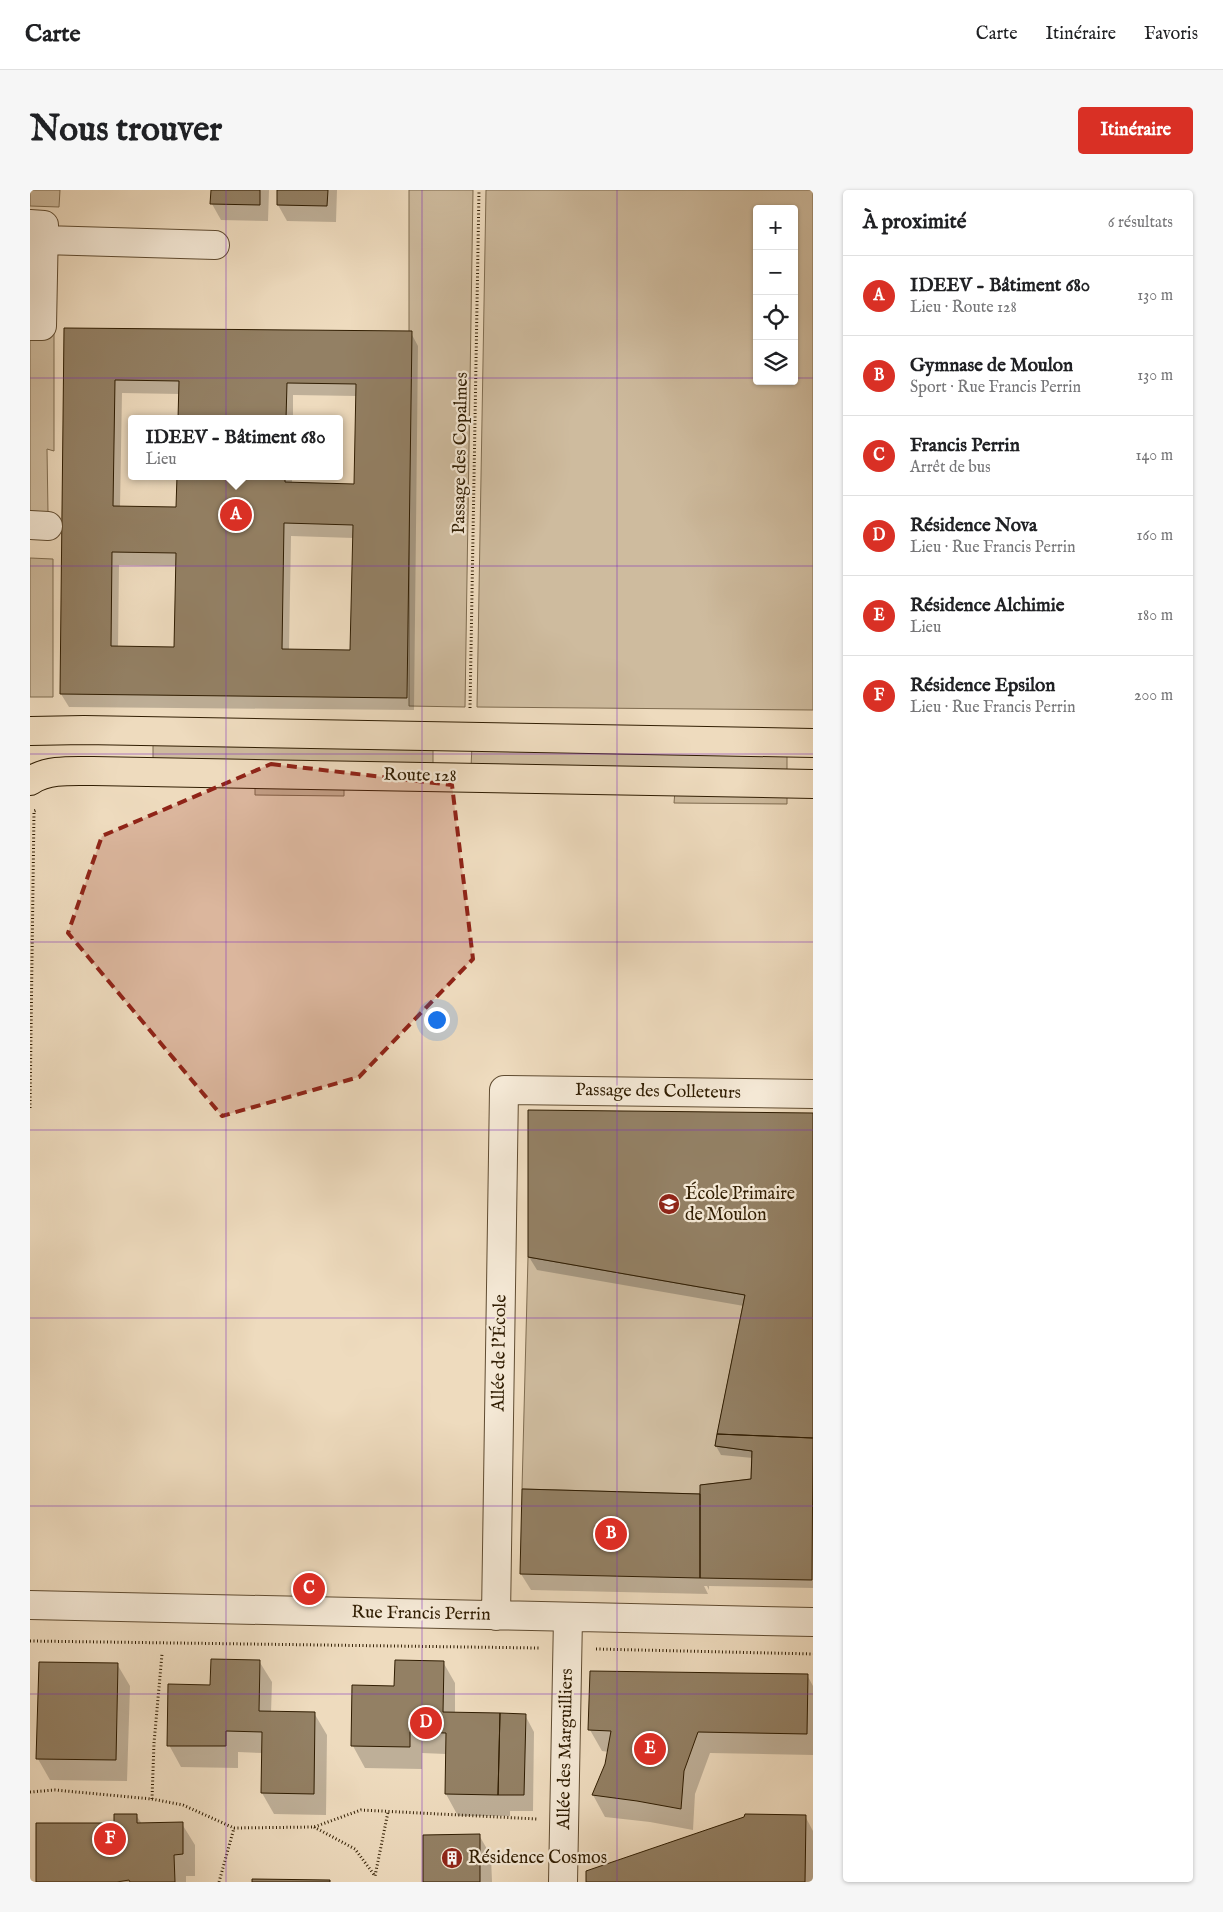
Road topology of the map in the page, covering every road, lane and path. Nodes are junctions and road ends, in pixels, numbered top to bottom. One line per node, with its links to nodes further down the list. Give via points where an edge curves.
1 (479, 190): 5 (path, Passage des Copalmes)
2 (37, 232): 3 (street); 4 (street, via 42,326)
3 (215, 245)
4 (30, 326)
5 (470, 716)
6 (30, 731): 7 (main road)
7 (813, 743)
8 (30, 764): 9 (street)
9 (66, 771): 10 (main road, Route 128, via 39,775); 11 (main road, Route 128)
10 (30, 781)
11 (813, 784)
12 (43, 806): 15 (path, via 34,811)
13 (504, 1090): 14 (street, Passage des Colleteurs); 17 (street, Allée de l'École)
14 (813, 1094)
15 (30, 1108)
16 (30, 1605): 17 (street, Rue Francis Perrin)
17 (496, 1616): 18 (street, Rue Francis Perrin)
18 (568, 1616): 19 (street, Rue Francis Perrin); 21 (street, Allée des Marguilliers)
19 (813, 1622)
20 (30, 1641): 21 (path)
21 (568, 1648): 23 (path); 27 (street, Allée des Marguilliers)
22 (162, 1654): 25 (path)
23 (813, 1654)
24 (30, 1792): 25 (path, via 55,1790)
25 (152, 1799): 29 (path, via 183,1805)
26 (388, 1812): 27 (path); 28 (path, via 362,1810); 28 (path, via 375,1876 355,1849)
27 (564, 1820): 31 (street, Allée des Marguilliers)
28 (314, 1827): 29 (path)
29 (234, 1828): 30 (path)
30 (219, 1882)
31 (563, 1882)

